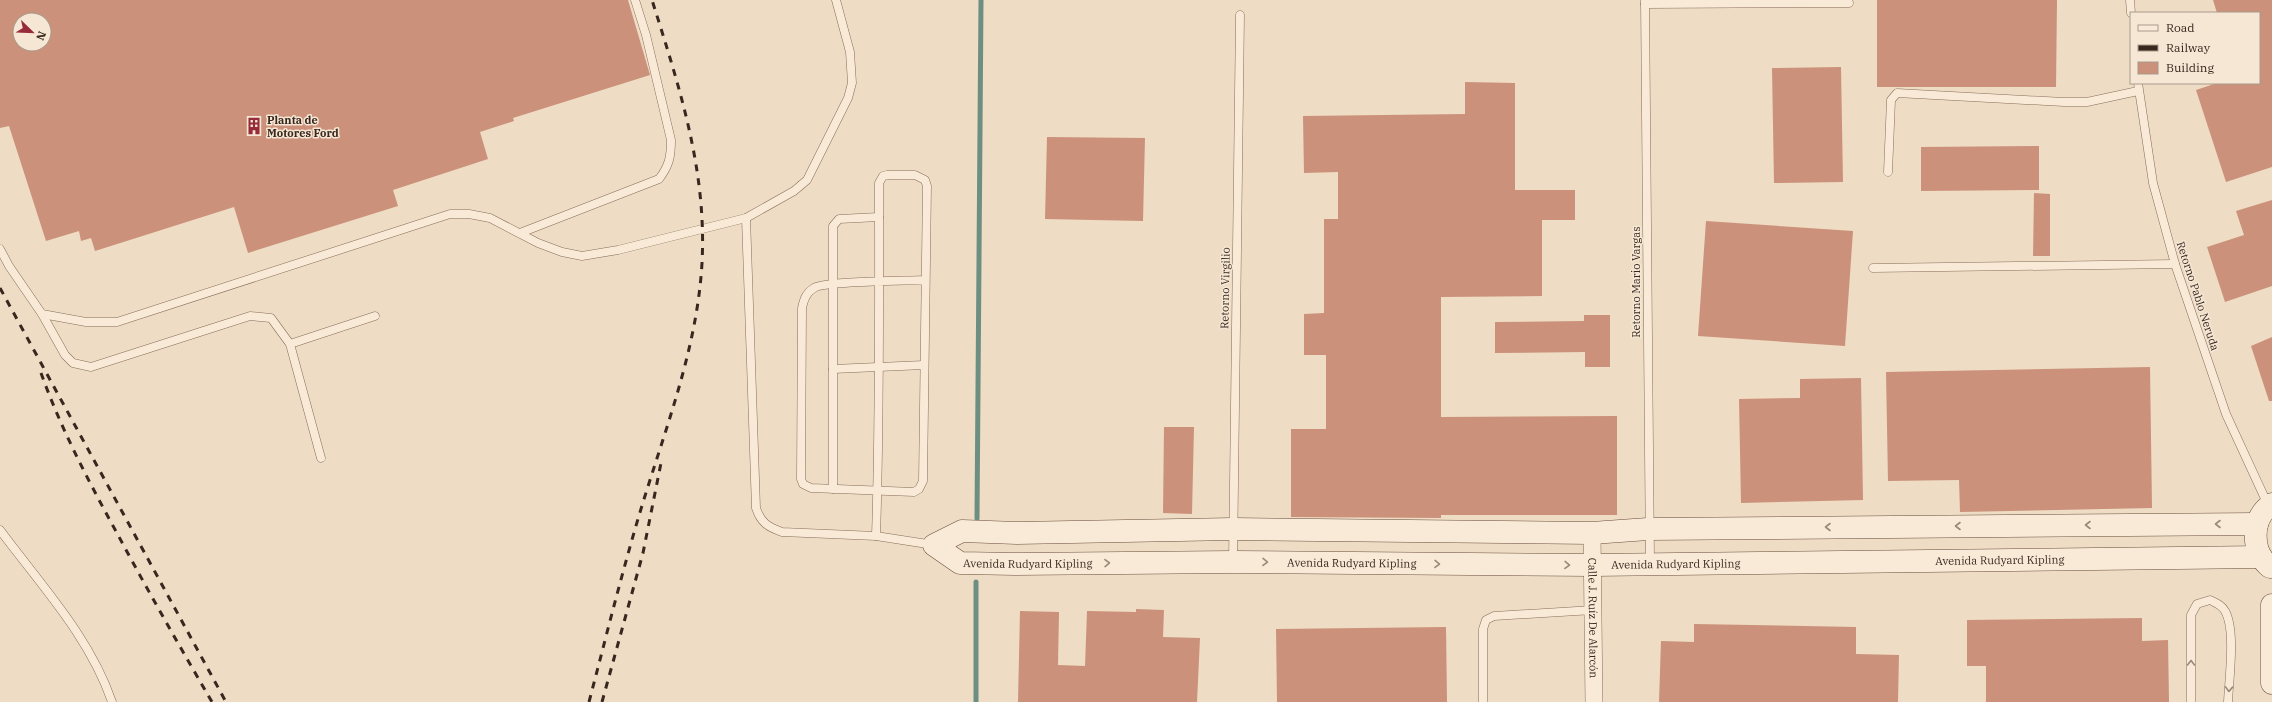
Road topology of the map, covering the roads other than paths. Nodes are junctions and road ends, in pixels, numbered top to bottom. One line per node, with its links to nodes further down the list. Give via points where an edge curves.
1 (635, 0): 12 (lane, via 671,140 668,166 659,179)
2 (836, 0): 10 (lane, via 850,52 852,83 848,98 806,180 794,191)
3 (2130, 0): 6 (lane)
4 (1645, 2): 5 (lane); 30 (lane, Retorno Mario Vargas)
5 (1849, 3)
6 (2131, 12)
7 (1240, 15): 29 (lane, Retorno Virgilio)
8 (2138, 87): 9 (lane, via 2100,100 2064,102 1897,92 1891,100); 14 (lane, Retorno Pablo Neruda, via 2153,183)
9 (1888, 172)
10 (746, 218): 12 (lane, via 618,250 582,256 562,252); 34 (lane, via 756,508 760,519 769,528 782,532)
11 (879, 218): 16 (lane, via 880,182 883,176 915,175 925,180); 17 (lane); 18 (lane, via 839,219 835,222)
12 (520, 234): 19 (lane, via 490,218 450,214 117,322 86,322)
13 (0, 249): 19 (lane)
14 (2175, 264): 15 (lane); 28 (lane, Retorno Pablo Neruda, via 2226,414)
15 (1873, 268)
16 (925, 280): 17 (lane); 22 (lane)
17 (879, 282): 18 (lane); 23 (lane)
18 (834, 285): 24 (lane); 26 (lane, via 816,287 804,298 802,308 801,471 801,479 807,487)
19 (42, 314): 21 (lane, via 65,355 73,363 81,366 91,367 250,316 270,318)
20 (375, 316): 21 (lane)
21 (290, 344): 25 (lane)
22 (924, 365): 23 (lane); 27 (lane, via 922,486 914,492)
23 (878, 368): 24 (lane); 27 (lane)
24 (834, 369): 26 (lane)
25 (321, 458)
26 (833, 489): 27 (lane)
27 (877, 491): 34 (lane)
28 (2266, 511): 30 (street, one-way to 30); 37 (street, via 2256,535 2257,546)
29 (1233, 529): 32 (street); 33 (street); 36 (lane, Retorno Virgilio)
30 (1648, 529): 33 (street); 40 (lane, Retorno Mario Vargas)
31 (0, 530): 44 (lane, via 80,636)
32 (1017, 533): 35 (street, via 962,531); 38 (street)
33 (1592, 533): 39 (street, Calle J. Ruíz De Alarcón)
34 (876, 536): 35 (lane)
35 (934, 545): 38 (street, Avenida Rudyard Kipling, via 960,563)
36 (1233, 562): 38 (street, Avenida Rudyard Kipling, one-way to 36); 39 (street, Avenida Rudyard Kipling, one-way to 39)
37 (2267, 562): 40 (street, Avenida Rudyard Kipling)
38 (1016, 564)
39 (1593, 565): 40 (street, Avenida Rudyard Kipling); 42 (street, Calle J. Ruíz De Alarcón)
40 (1650, 565)
41 (2272, 605): 43 (street)
42 (1593, 610): 45 (lane, via 1494,616 1486,620 1483,629); 46 (street, Calle J. Ruíz De Alarcón)
43 (2272, 682)
44 (112, 702)
45 (1483, 702)
46 (1594, 702)
47 (2191, 702): 48 (lane, one-way to 48, via 2191,616 2198,604 2210,600 2220,605 2228,620)
48 (2228, 702)

